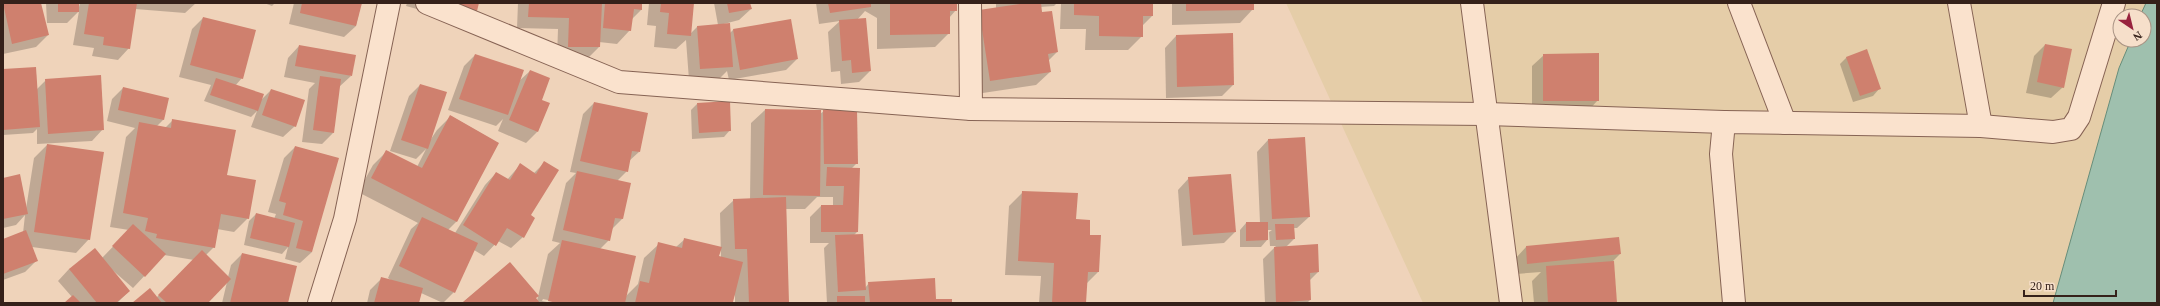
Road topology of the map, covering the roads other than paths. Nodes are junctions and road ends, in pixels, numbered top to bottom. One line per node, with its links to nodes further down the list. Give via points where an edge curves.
1 (389, 3): 13 (street, via 345,219)
2 (427, 3): 8 (street, via 619,82)
3 (970, 3): 8 (street)
4 (1472, 3): 9 (street)
5 (1739, 3): 11 (street)
6 (1959, 3): 12 (street)
7 (2114, 3): 12 (street, via 2079,117 2071,129 2053,132)
8 (971, 109): 9 (street)
9 (1487, 114): 10 (street); 14 (street)
10 (1724, 122): 11 (street); 15 (street, via 1721,154)
11 (1785, 123): 12 (street)
12 (1981, 126)
13 (320, 303)
14 (1511, 303)
15 (1734, 303)

